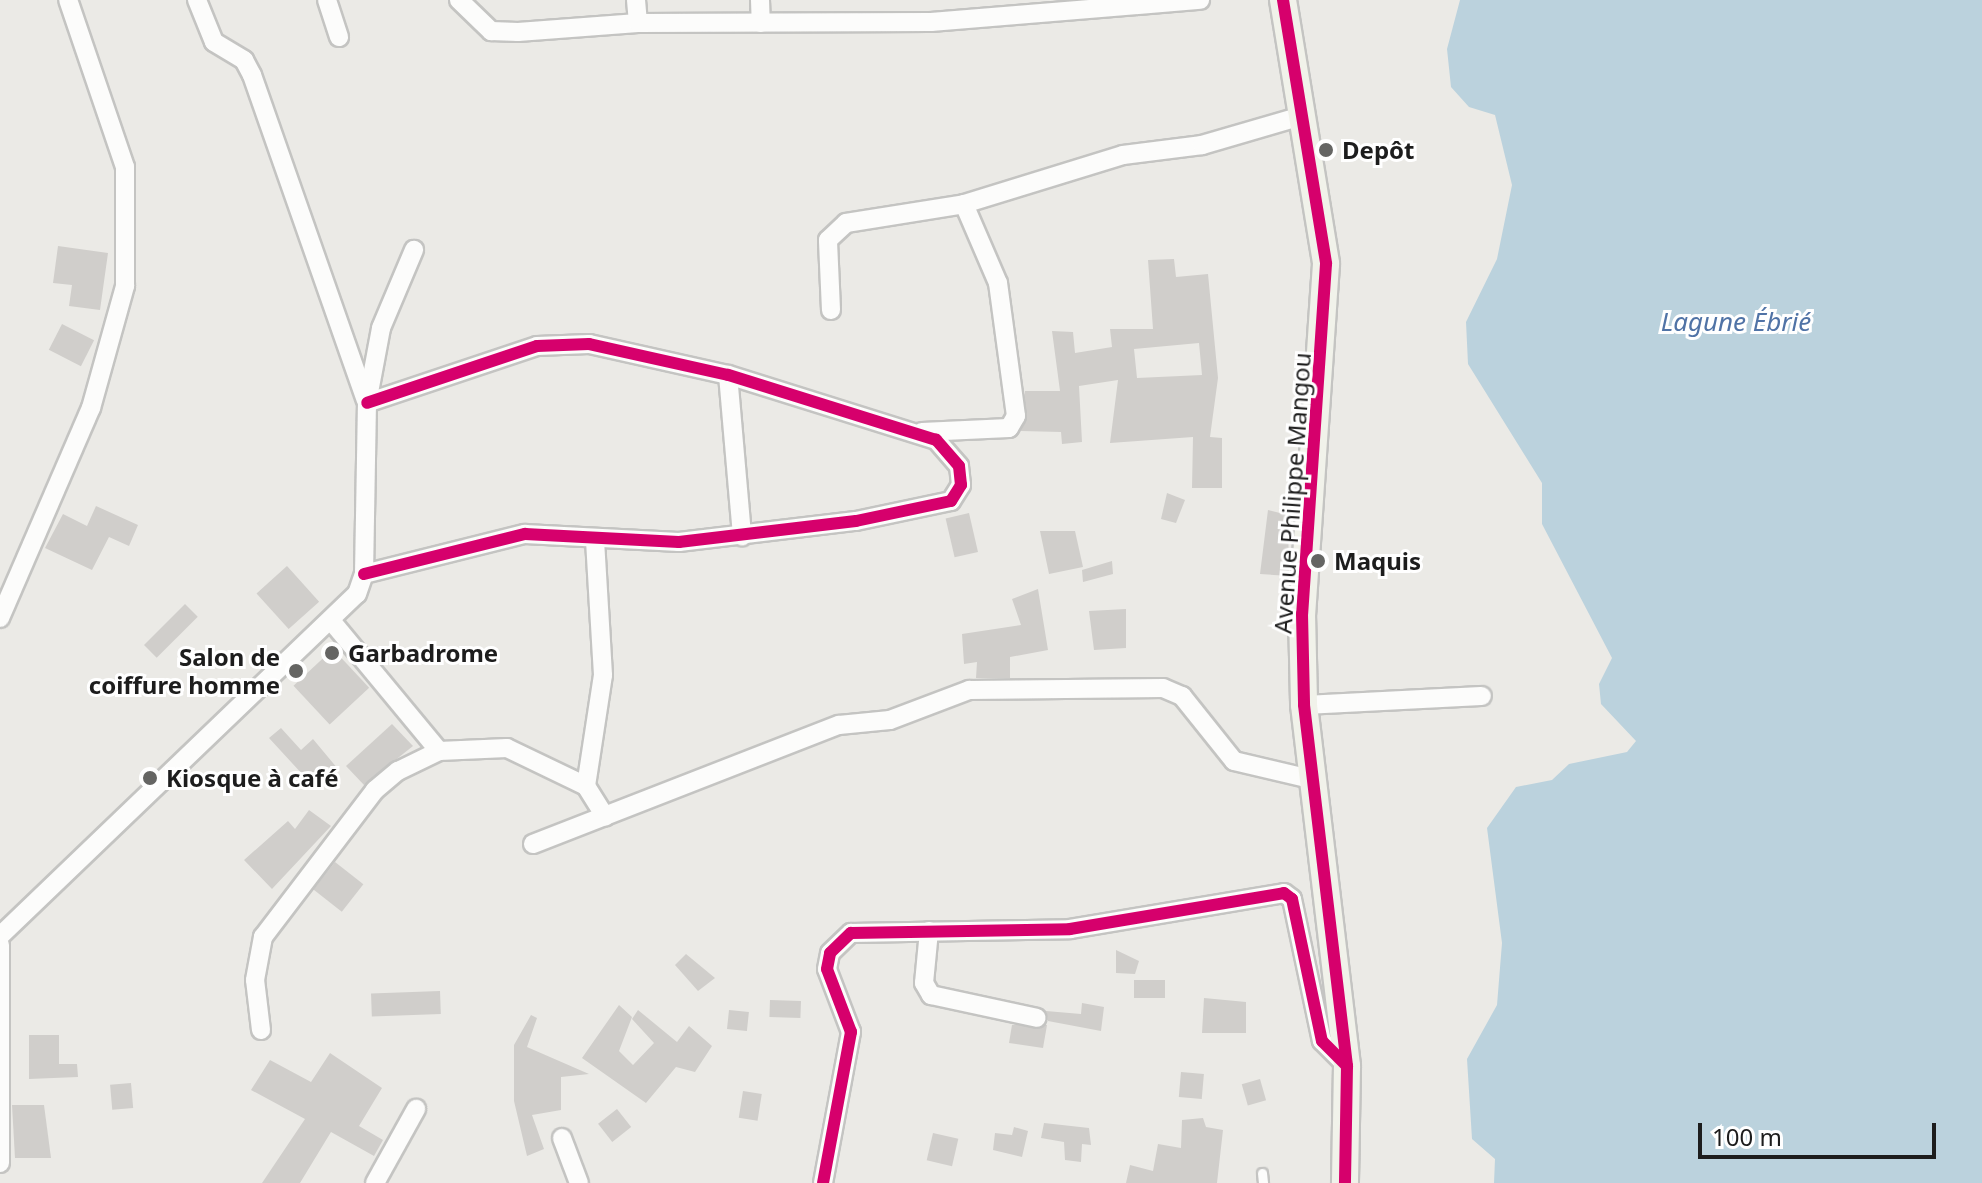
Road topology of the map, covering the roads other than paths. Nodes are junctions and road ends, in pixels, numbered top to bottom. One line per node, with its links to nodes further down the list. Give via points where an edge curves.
1 (68, 0): 22 (street, via 125,167 125,286 91,408)
2 (197, 0): 17 (street, via 214,42 244,60 252,75)
3 (327, 0): 11 (street)
4 (459, 0): 9 (street, via 491,31)
5 (636, 0): 9 (street)
6 (760, 0): 10 (street)
7 (1200, 0): 10 (street, via 931,22)
8 (1283, 0): 12 (street, Avenue Philippe Mangou)
9 (638, 23): 10 (street)
10 (761, 23)
11 (339, 37)
12 (1302, 116): 13 (street, via 1202,145 1123,155); 25 (street, Avenue Philippe Mangou, via 1321,213 1328,320 1308,509)
13 (964, 204): 15 (street, via 833,229); 18 (street, via 998,283 1016,416 1009,428)
14 (414, 250): 17 (street, via 381,328)
15 (831, 310)
16 (728, 375): 17 (street, via 589,344 537,346); 18 (street); 19 (street)
17 (367, 403): 21 (street)
18 (911, 433): 19 (street, via 936,440 959,466 961,485 951,501)
19 (742, 536): 20 (street)
20 (595, 539): 21 (street, via 484,539); 28 (street, via 603,675)
21 (364, 574): 23 (street)
22 (0, 618)
23 (333, 623): 26 (street); 32 (street)
24 (1482, 696): 25 (street)
25 (1304, 705): 27 (street, Avenue Philippe Mangou)
26 (439, 751): 28 (street, via 507,748); 35 (street, via 375,790 274,920 257,959)
27 (1315, 780): 29 (street, via 1234,761 1182,696 1163,688 994,689 941,698 890,720 839,725); 36 (street, Avenue Philippe Mangou)
28 (586, 786): 29 (street)
29 (605, 817): 30 (street)
30 (533, 844)
31 (929, 931): 34 (street, via 924,983 931,995); 36 (street, via 1070,929 1290,895 1322,1041); 42 (street, via 851,933 830,953 829,985 846,1005 851,1032)
32 (0, 936)
33 (0, 945): 39 (street)
34 (1037, 1018)
35 (261, 1030)
36 (1347, 1066): 43 (street, Avenue Philippe Mangou)
37 (416, 1109): 40 (street)
38 (562, 1138): 41 (street)
39 (0, 1163)
40 (375, 1183)
41 (579, 1183)
42 (823, 1183)
43 (1345, 1183)

